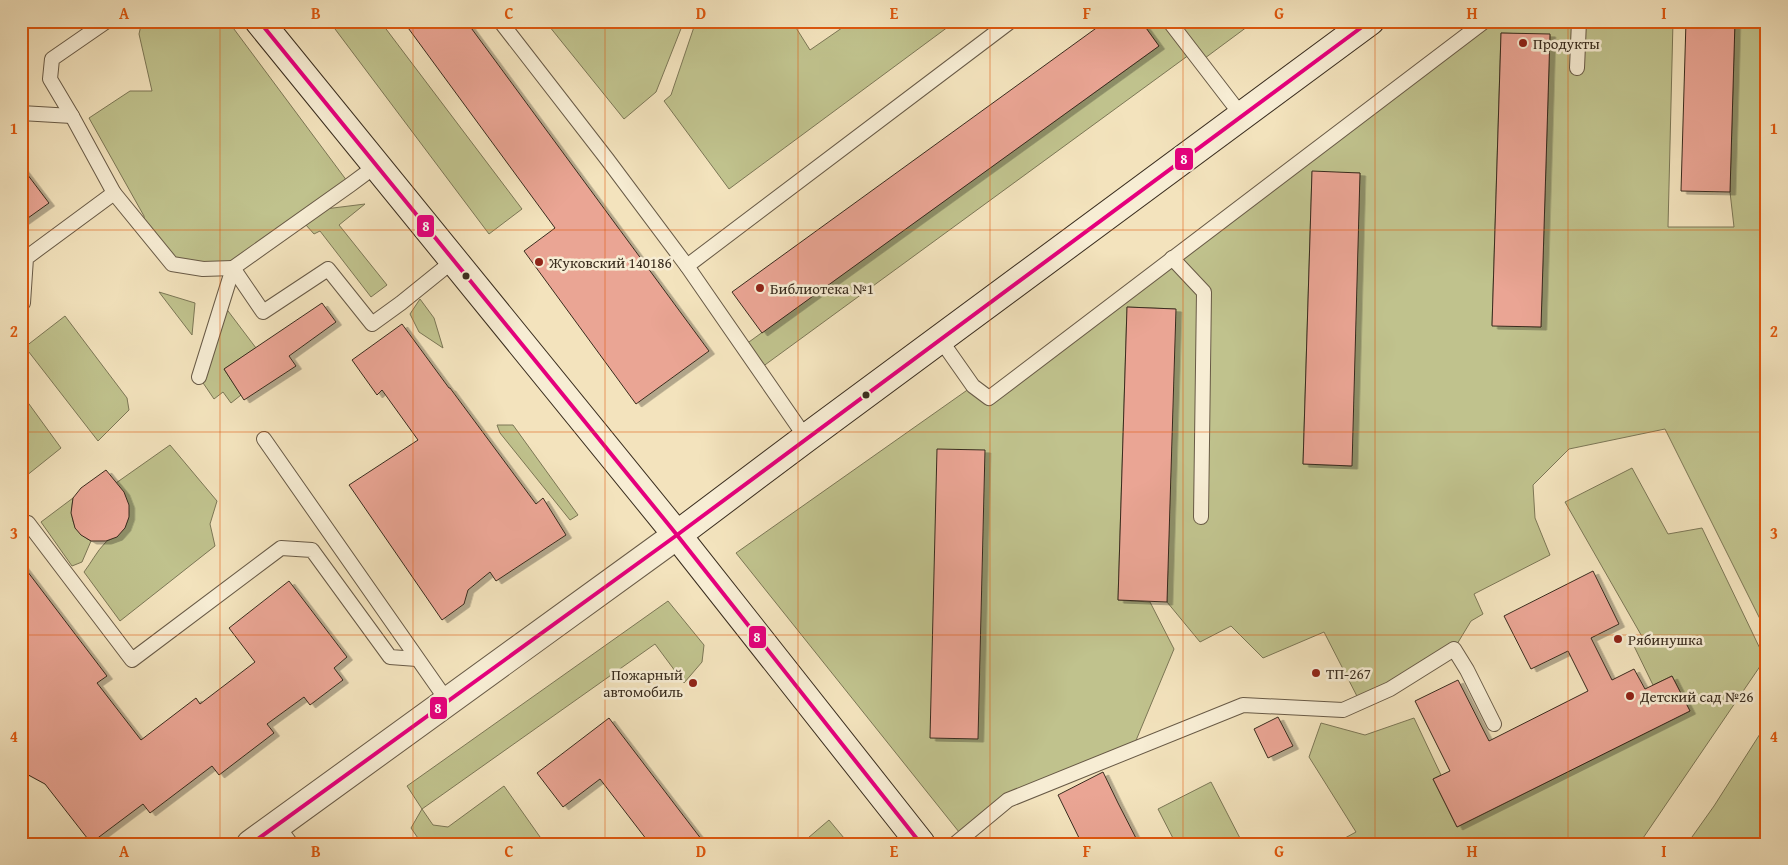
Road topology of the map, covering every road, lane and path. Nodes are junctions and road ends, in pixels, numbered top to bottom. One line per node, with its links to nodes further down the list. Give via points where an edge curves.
1 (107, 21): 11 (lane, via 52,60 50,79)
2 (259, 21): 13 (main road)
3 (500, 21): 17 (lane)
4 (1011, 21): 17 (lane)
5 (1169, 21): 12 (lane)
6 (1370, 21): 12 (main road)
7 (1485, 21): 15 (lane)
8 (1578, 21): 9 (lane)
9 (1577, 68)
10 (21, 113): 11 (lane)
11 (72, 116): 14 (lane)
12 (1242, 116): 20 (main road)
13 (377, 165): 16 (main road); 18 (lane)
14 (114, 193): 18 (lane, via 172,264 203,269); 19 (lane, via 26,258)
15 (1172, 258): 20 (lane, via 989,398 972,386); 24 (lane, via 1204,292)
16 (453, 261): 18 (lane, via 372,324 328,270 264,312); 26 (main road)
17 (687, 266): 22 (lane)
18 (233, 268): 21 (lane)
19 (21, 304)
20 (940, 339): 22 (main road)
21 (199, 377)
22 (806, 438): 26 (main road)
23 (264, 439): 27 (lane)
24 (1201, 517)
25 (21, 528): 27 (lane, via 28,523 132,660 281,548 312,550 390,657)
26 (677, 535): 28 (main road); 32 (main road)
27 (417, 659): 28 (lane)
28 (448, 702): 30 (main road)
29 (1494, 724): 33 (lane, via 1454,649 1390,689 1343,710 1243,705 1008,800)
30 (284, 834): 31 (main road)
31 (251, 844)
32 (921, 844)
33 (955, 844)

